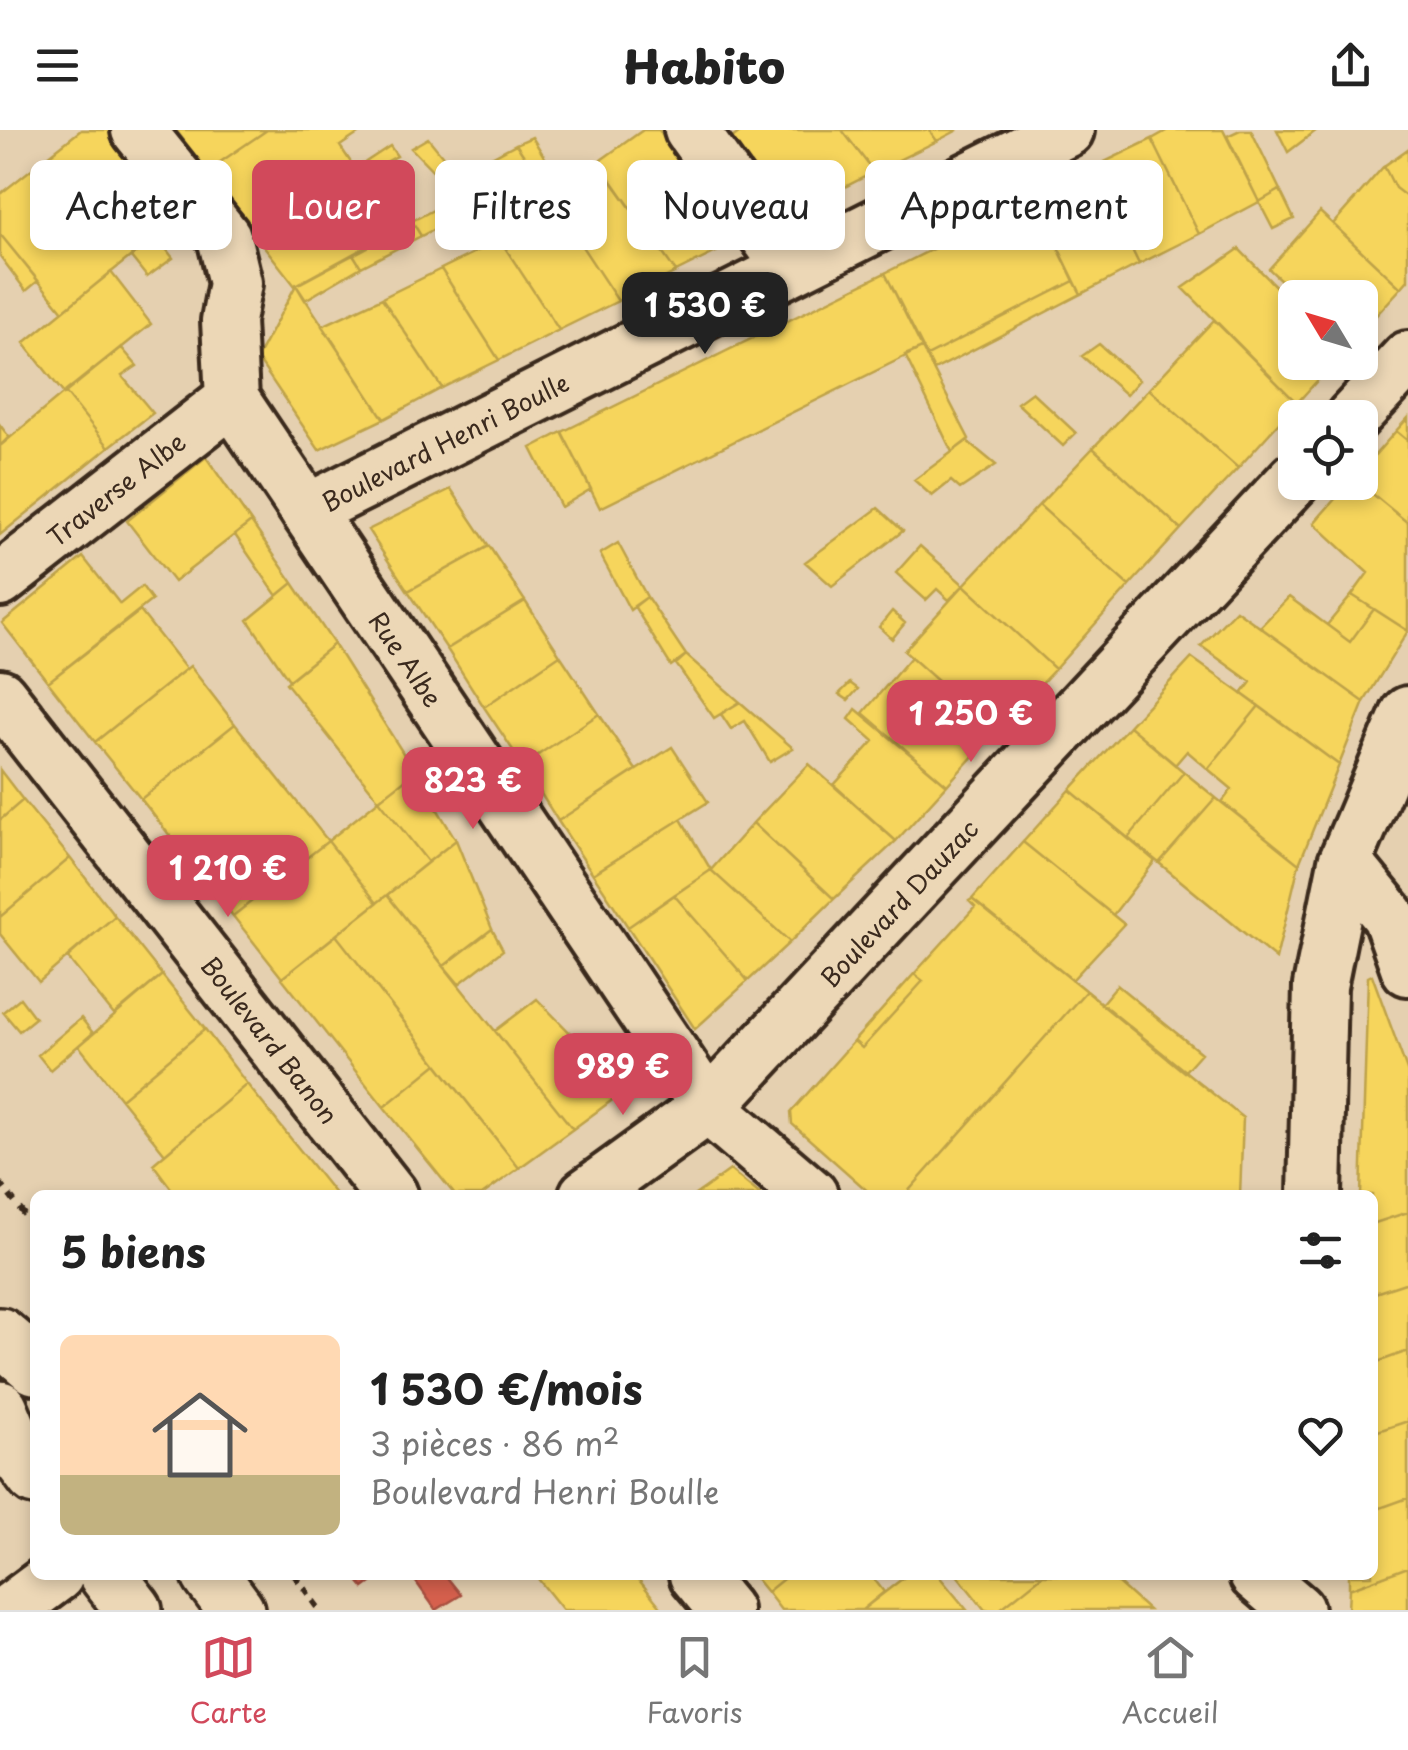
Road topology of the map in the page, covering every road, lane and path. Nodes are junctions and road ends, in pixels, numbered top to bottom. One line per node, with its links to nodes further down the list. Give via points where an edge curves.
1 (138, 130): 6 (street, via 224,237 236,283 228,322)
2 (691, 130): 4 (street)
3 (1067, 130): 4 (street, Boulevard Henri Boulle)
4 (790, 268): 9 (street, Boulevard Henri Boulle)
5 (1408, 358): 7 (street)
6 (232, 399): 9 (street, Rue Albe); 10 (street, Traverse Albe)
7 (1369, 400)
8 (1278, 497): 15 (street, Boulevard Dauzac)
9 (306, 511): 15 (street, Rue Albe)
10 (0, 580)
11 (0, 696): 17 (street, Boulevard Banon)
12 (1408, 714): 13 (street)
13 (1344, 862): 14 (street, via 1388,916); 20 (street, via 1320,986)
14 (1408, 969)
15 (708, 1107): 18 (street, Boulevard Dauzac); 19 (street, Rue Albe)
16 (0, 1183): 21 (path)
17 (387, 1190)
18 (593, 1190)
19 (804, 1190)
20 (1315, 1190)
21 (30, 1222)
22 (0, 1336): 23 (main road)
23 (30, 1362)
24 (0, 1408): 25 (main road)
25 (30, 1470)
26 (51, 1580): 33 (street)
27 (111, 1580): 34 (main road)
28 (214, 1580): 35 (main road)
29 (298, 1580): 36 (path)
30 (700, 1580): 37 (street)
31 (1262, 1580): 38 (street)
32 (1303, 1580): 38 (street)
33 (10, 1610)
34 (134, 1610)
35 (236, 1610)
36 (320, 1610)
37 (724, 1610)
38 (1300, 1610)

